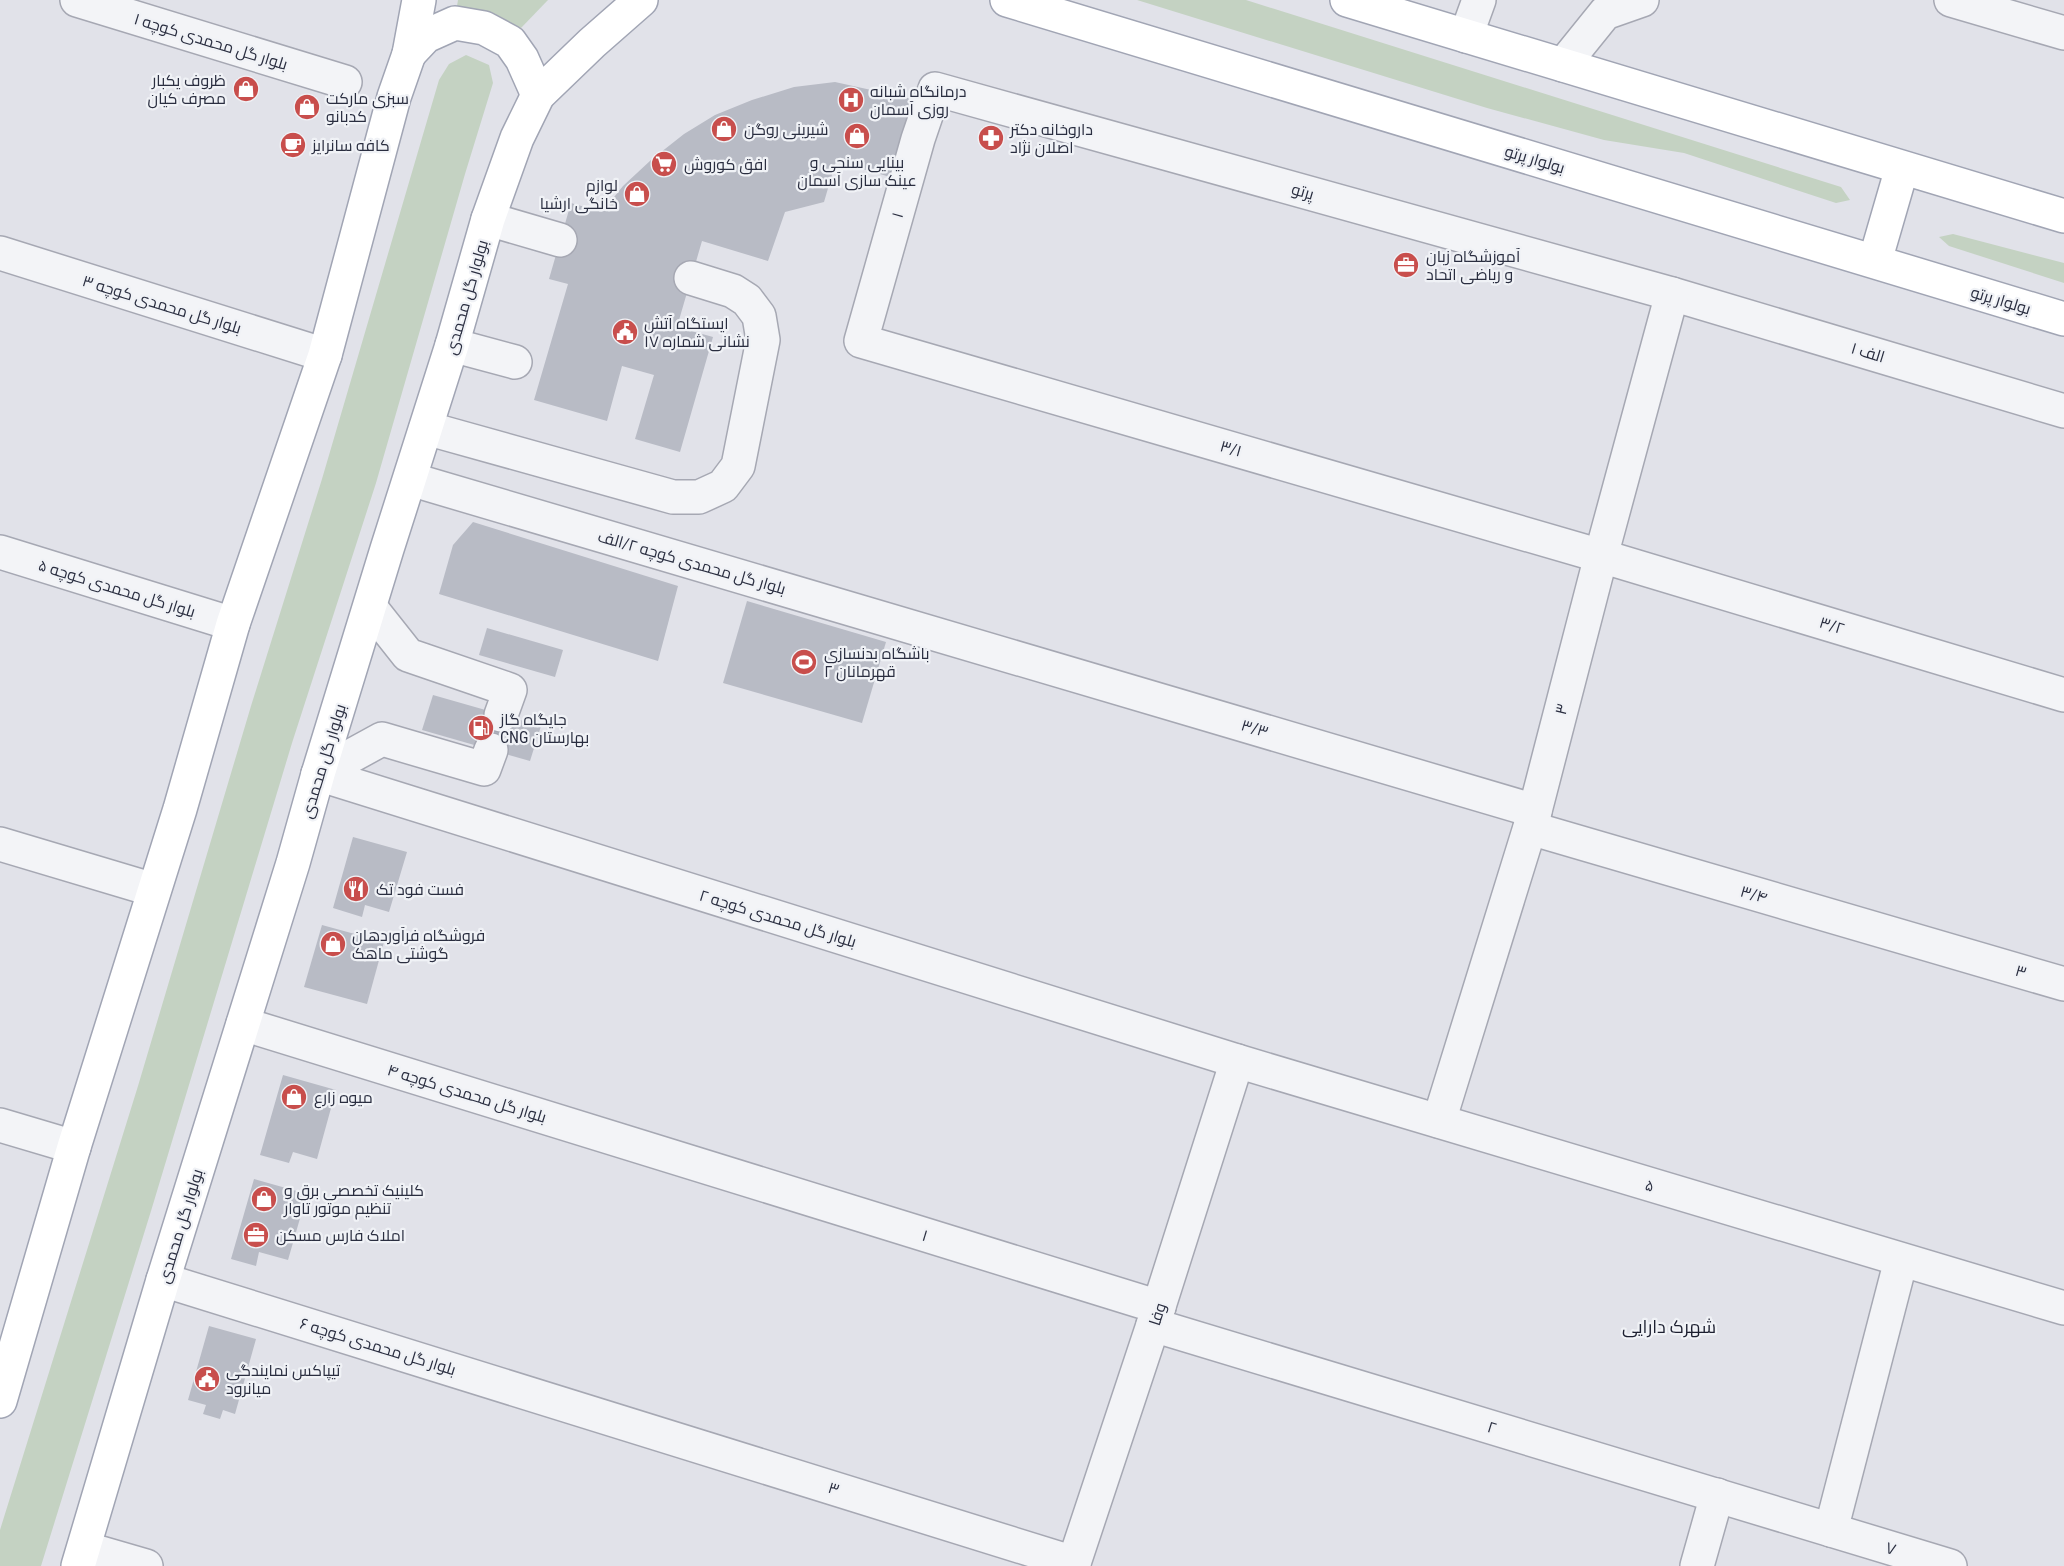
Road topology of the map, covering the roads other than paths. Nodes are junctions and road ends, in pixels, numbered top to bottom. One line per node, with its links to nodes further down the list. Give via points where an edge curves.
1 (77, 0): 13 (street, بلوار گل محمدی کوچه ۱)
2 (418, 0): 11 (main road)
3 (641, 0): 15 (main road, بولوار گل محمدی)
4 (1007, 0): 21 (main road, بولوار پرتو)
5 (1347, 0): 10 (main road)
6 (1479, 0): 10 (street)
7 (1642, 0): 12 (street, via 1605,13)
8 (1951, 0): 9 (street)
9 (2064, 33)
10 (1466, 36): 12 (main road)
11 (409, 54): 15 (main road, via 426,36 455,23 484,28 510,42); 27 (main road)
12 (1563, 65): 16 (main road)
13 (345, 82)
14 (934, 89): 23 (street, پرتو); 25 (street, ۱)
15 (538, 95): 18 (main road, بولوار گل محمدی, via 517,138)
16 (1902, 168): 17 (main road); 21 (main road)
17 (2064, 216)
18 (488, 219): 19 (street); 26 (main road, بولوار گل محمدی)
19 (560, 240)
20 (0, 253): 27 (street, بلوار گل محمدی کوچه ۳)
21 (1875, 261): 24 (main road, بولوار پرتو)
22 (691, 278): 30 (street, via 733,291 747,300 759,316 763,340 738,466 723,486 699,497 673,496)
23 (1672, 294): 29 (street, ۱ الف); 33 (street, ۳)
24 (2064, 319)
25 (861, 341): 33 (street, ۳/۱)
26 (452, 345): 28 (street); 30 (main road, بولوار گل محمدی)
27 (325, 354): 35 (main road)
28 (515, 362)
29 (2064, 411)
30 (426, 428): 31 (main road, بولوار گل محمدی)
31 (410, 479): 34 (main road, بولوار گل محمدی); 36 (street, بلوار گل محمدی کوچه ۲/الف)
32 (0, 552): 35 (street, بلوار گل محمدی کوچه ۵)
33 (1601, 556): 37 (street, ۳/۲); 41 (street, ۳)
34 (370, 608): 38 (street, via 408,655 510,690); 40 (main road, بولوار گل محمدی)
35 (234, 624): 43 (main road)
36 (974, 644): 41 (street, ۳/۳)
37 (2064, 695)
38 (501, 714)
39 (491, 750): 40 (street, via 484,769 382,738)
40 (318, 774): 46 (main road, بولوار گل محمدی); 47 (street, بلوار گل محمدی کوچه ۲)
41 (1532, 819): 44 (street, ۳/۴); 48 (street, ۳)
42 (0, 844): 43 (street)
43 (154, 890): 50 (main road)
44 (1978, 959): 45 (street, ۳)
45 (2064, 984)
46 (243, 1024): 51 (street, بلوار گل محمدی کوچه ۴); 53 (main road, بولوار گل محمدی)
47 (1237, 1061): 48 (street, ۵); 55 (street, وفا)
48 (1439, 1121): 52 (street, ۵)
49 (0, 1125): 50 (street)
50 (74, 1147): 56 (main road)
51 (692, 1163): 55 (street, ۱)
52 (1901, 1260): 54 (street, ۵); 59 (street)
53 (163, 1280): 57 (street, بلوار گل محمدی کوچه ۶); 60 (main road, بولوار گل محمدی)
54 (2064, 1308)
55 (1156, 1316): 58 (street, ۲); 61 (street, وفا)
56 (0, 1401)
57 (593, 1414): 61 (street, ۳)
58 (1717, 1495): 59 (street, ۲); 63 (street)
59 (1831, 1530): 64 (street, ۷)
60 (81, 1557): 62 (street)
61 (1073, 1564)
62 (146, 1566)
63 (1697, 1566)
64 (1950, 1566)

